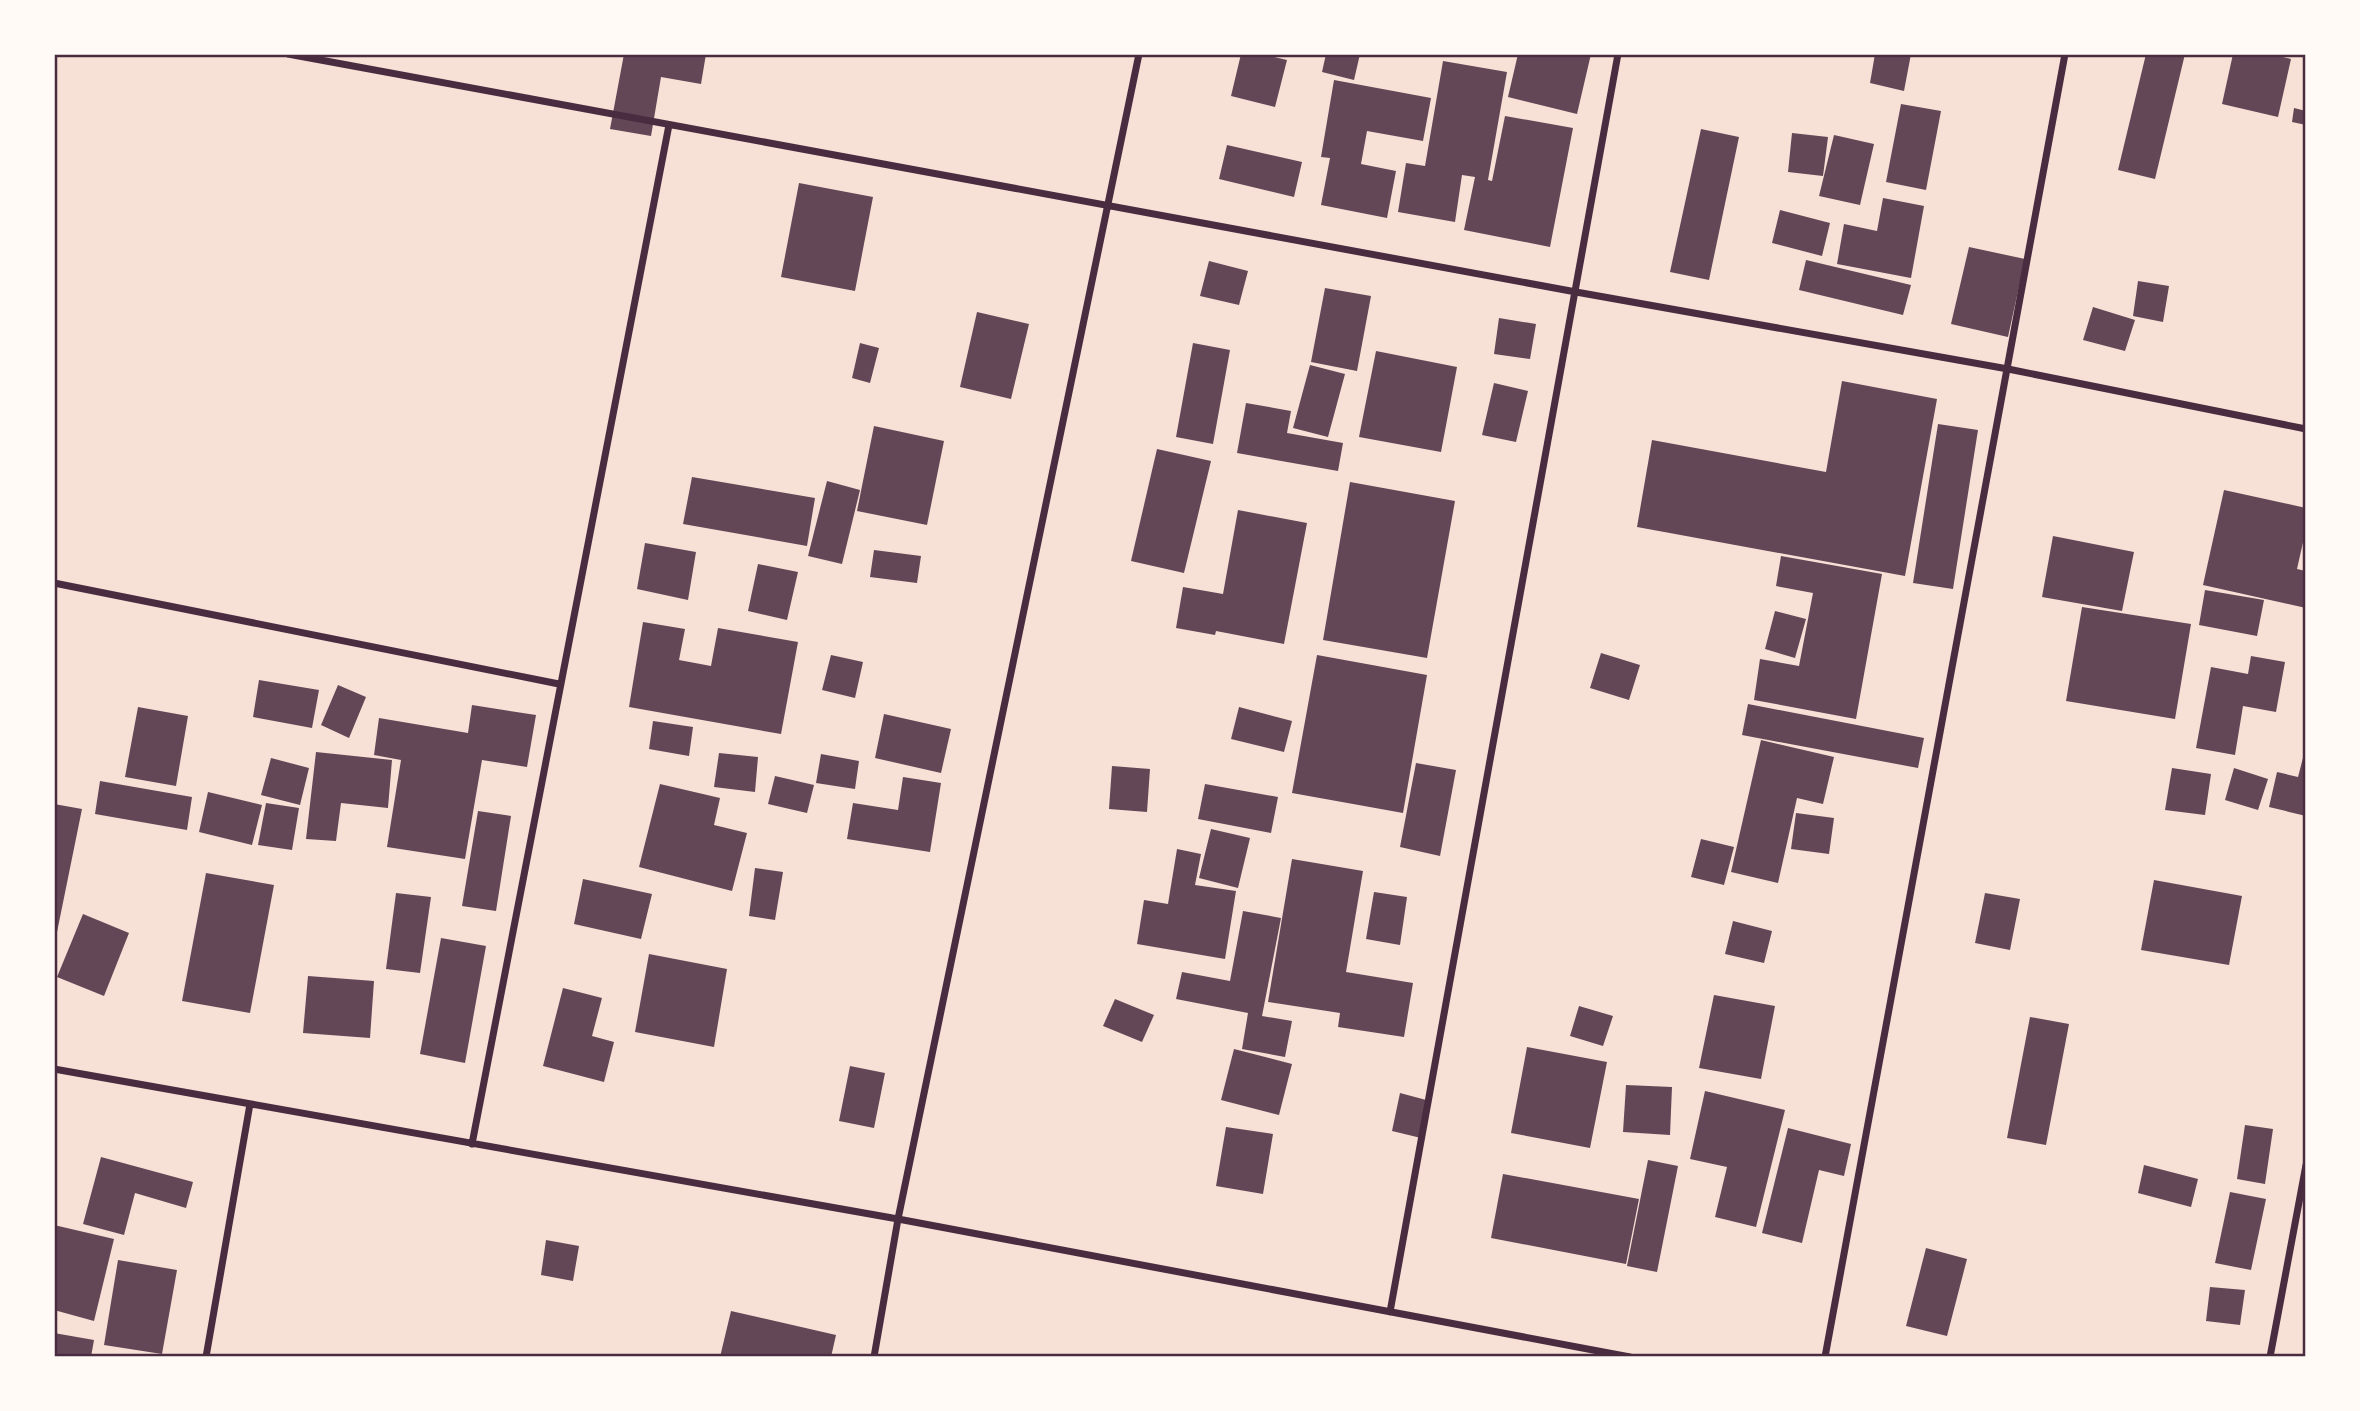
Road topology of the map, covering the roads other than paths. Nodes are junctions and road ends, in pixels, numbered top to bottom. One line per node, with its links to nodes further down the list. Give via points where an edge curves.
1 (288, 54): 5 (street)
2 (1139, 54): 6 (street)
3 (1618, 54): 7 (street)
4 (2065, 54): 8 (street)
5 (670, 125): 6 (street); 11 (street)
6 (1110, 205): 7 (street); 16 (street)
7 (1576, 292): 8 (street); 17 (street)
8 (2008, 369): 9 (street); 21 (street)
9 (2306, 429)
10 (54, 583): 11 (street)
11 (559, 684): 14 (street)
12 (54, 1069): 13 (street)
13 (250, 1104): 14 (street); 18 (street)
14 (472, 1144): 16 (street)
15 (2306, 1166): 22 (street)
16 (898, 1219): 17 (street); 19 (street)
17 (1390, 1312): 20 (street)
18 (205, 1357)
19 (874, 1357)
20 (1630, 1357)
21 (1825, 1357)
22 (2270, 1357)

